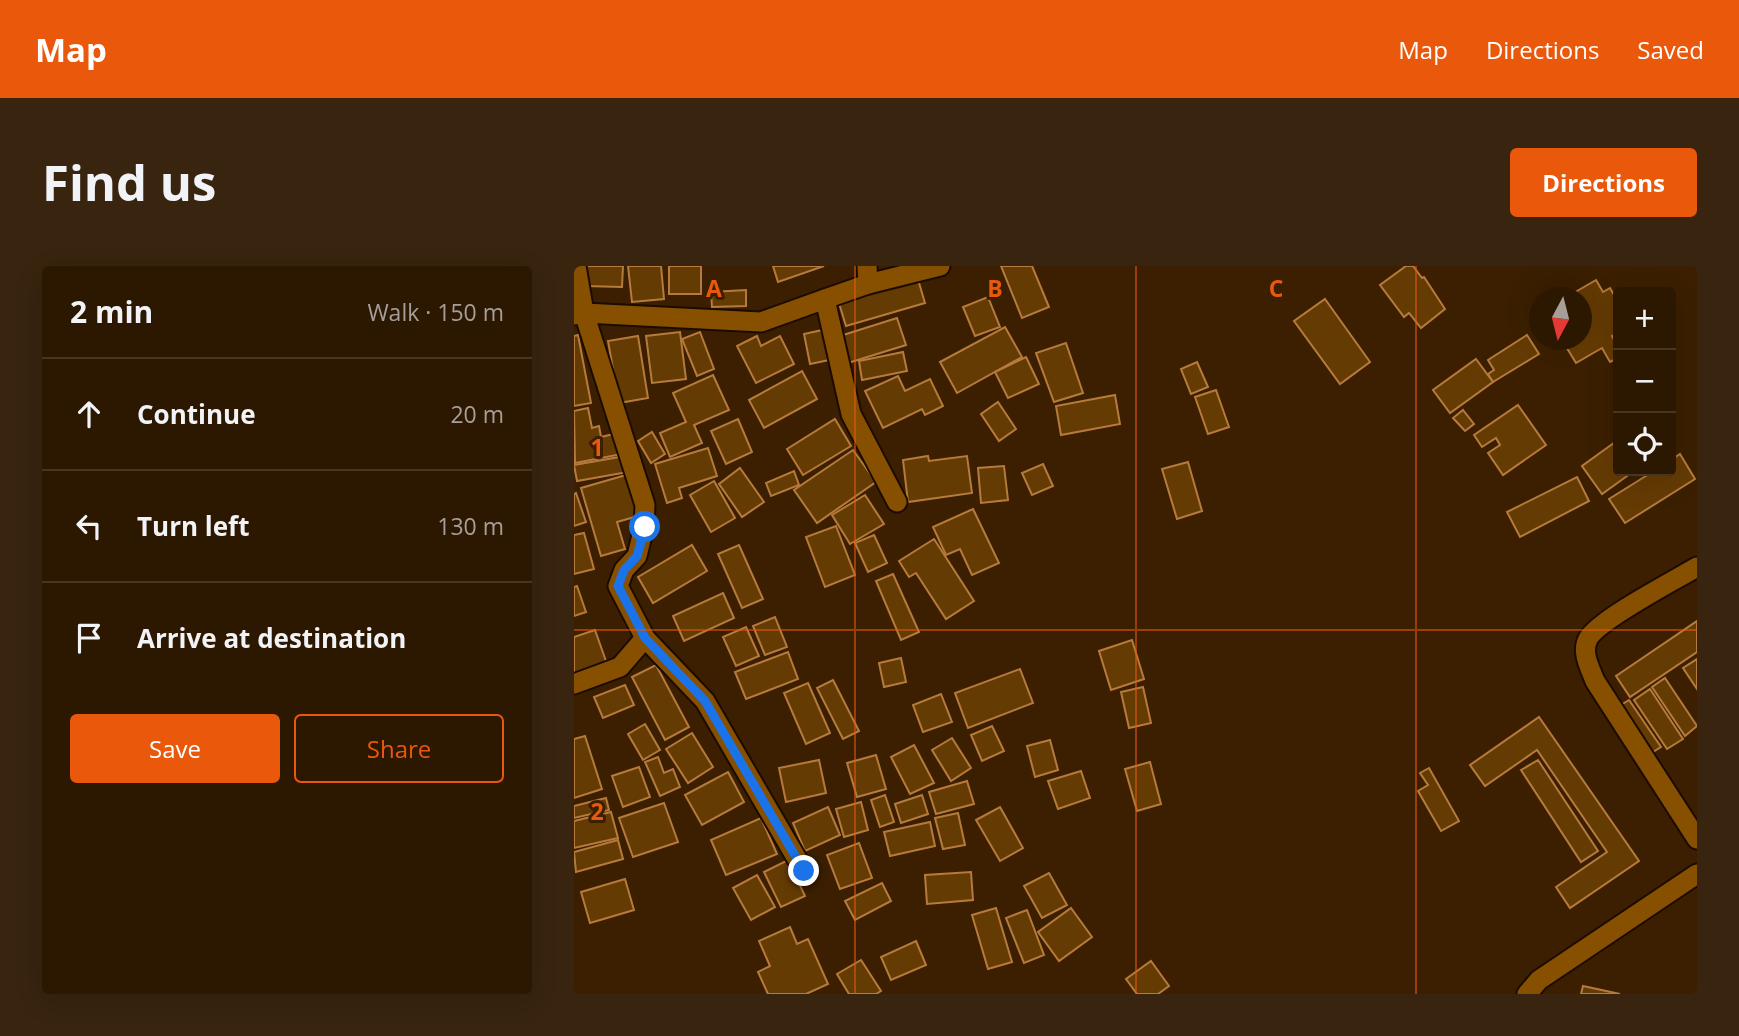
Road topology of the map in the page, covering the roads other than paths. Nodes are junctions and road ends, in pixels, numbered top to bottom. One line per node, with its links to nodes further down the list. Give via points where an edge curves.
1 (576, 266): 5 (street)
2 (940, 266): 3 (street)
3 (867, 275): 4 (street)
4 (825, 299): 5 (street, via 761,322); 6 (street, via 851,414)
5 (579, 314): 8 (street, via 645,505 637,556 618,586)
6 (897, 502)
7 (1697, 567): 10 (street, via 1600,625 1587,640 1585,654 1595,681)
8 (645, 638): 9 (street, via 620,667); 11 (street, via 705,701)
9 (574, 684)
10 (1697, 839)
11 (804, 871)
12 (1697, 874): 13 (street, via 1539,980)
13 (1527, 994)

